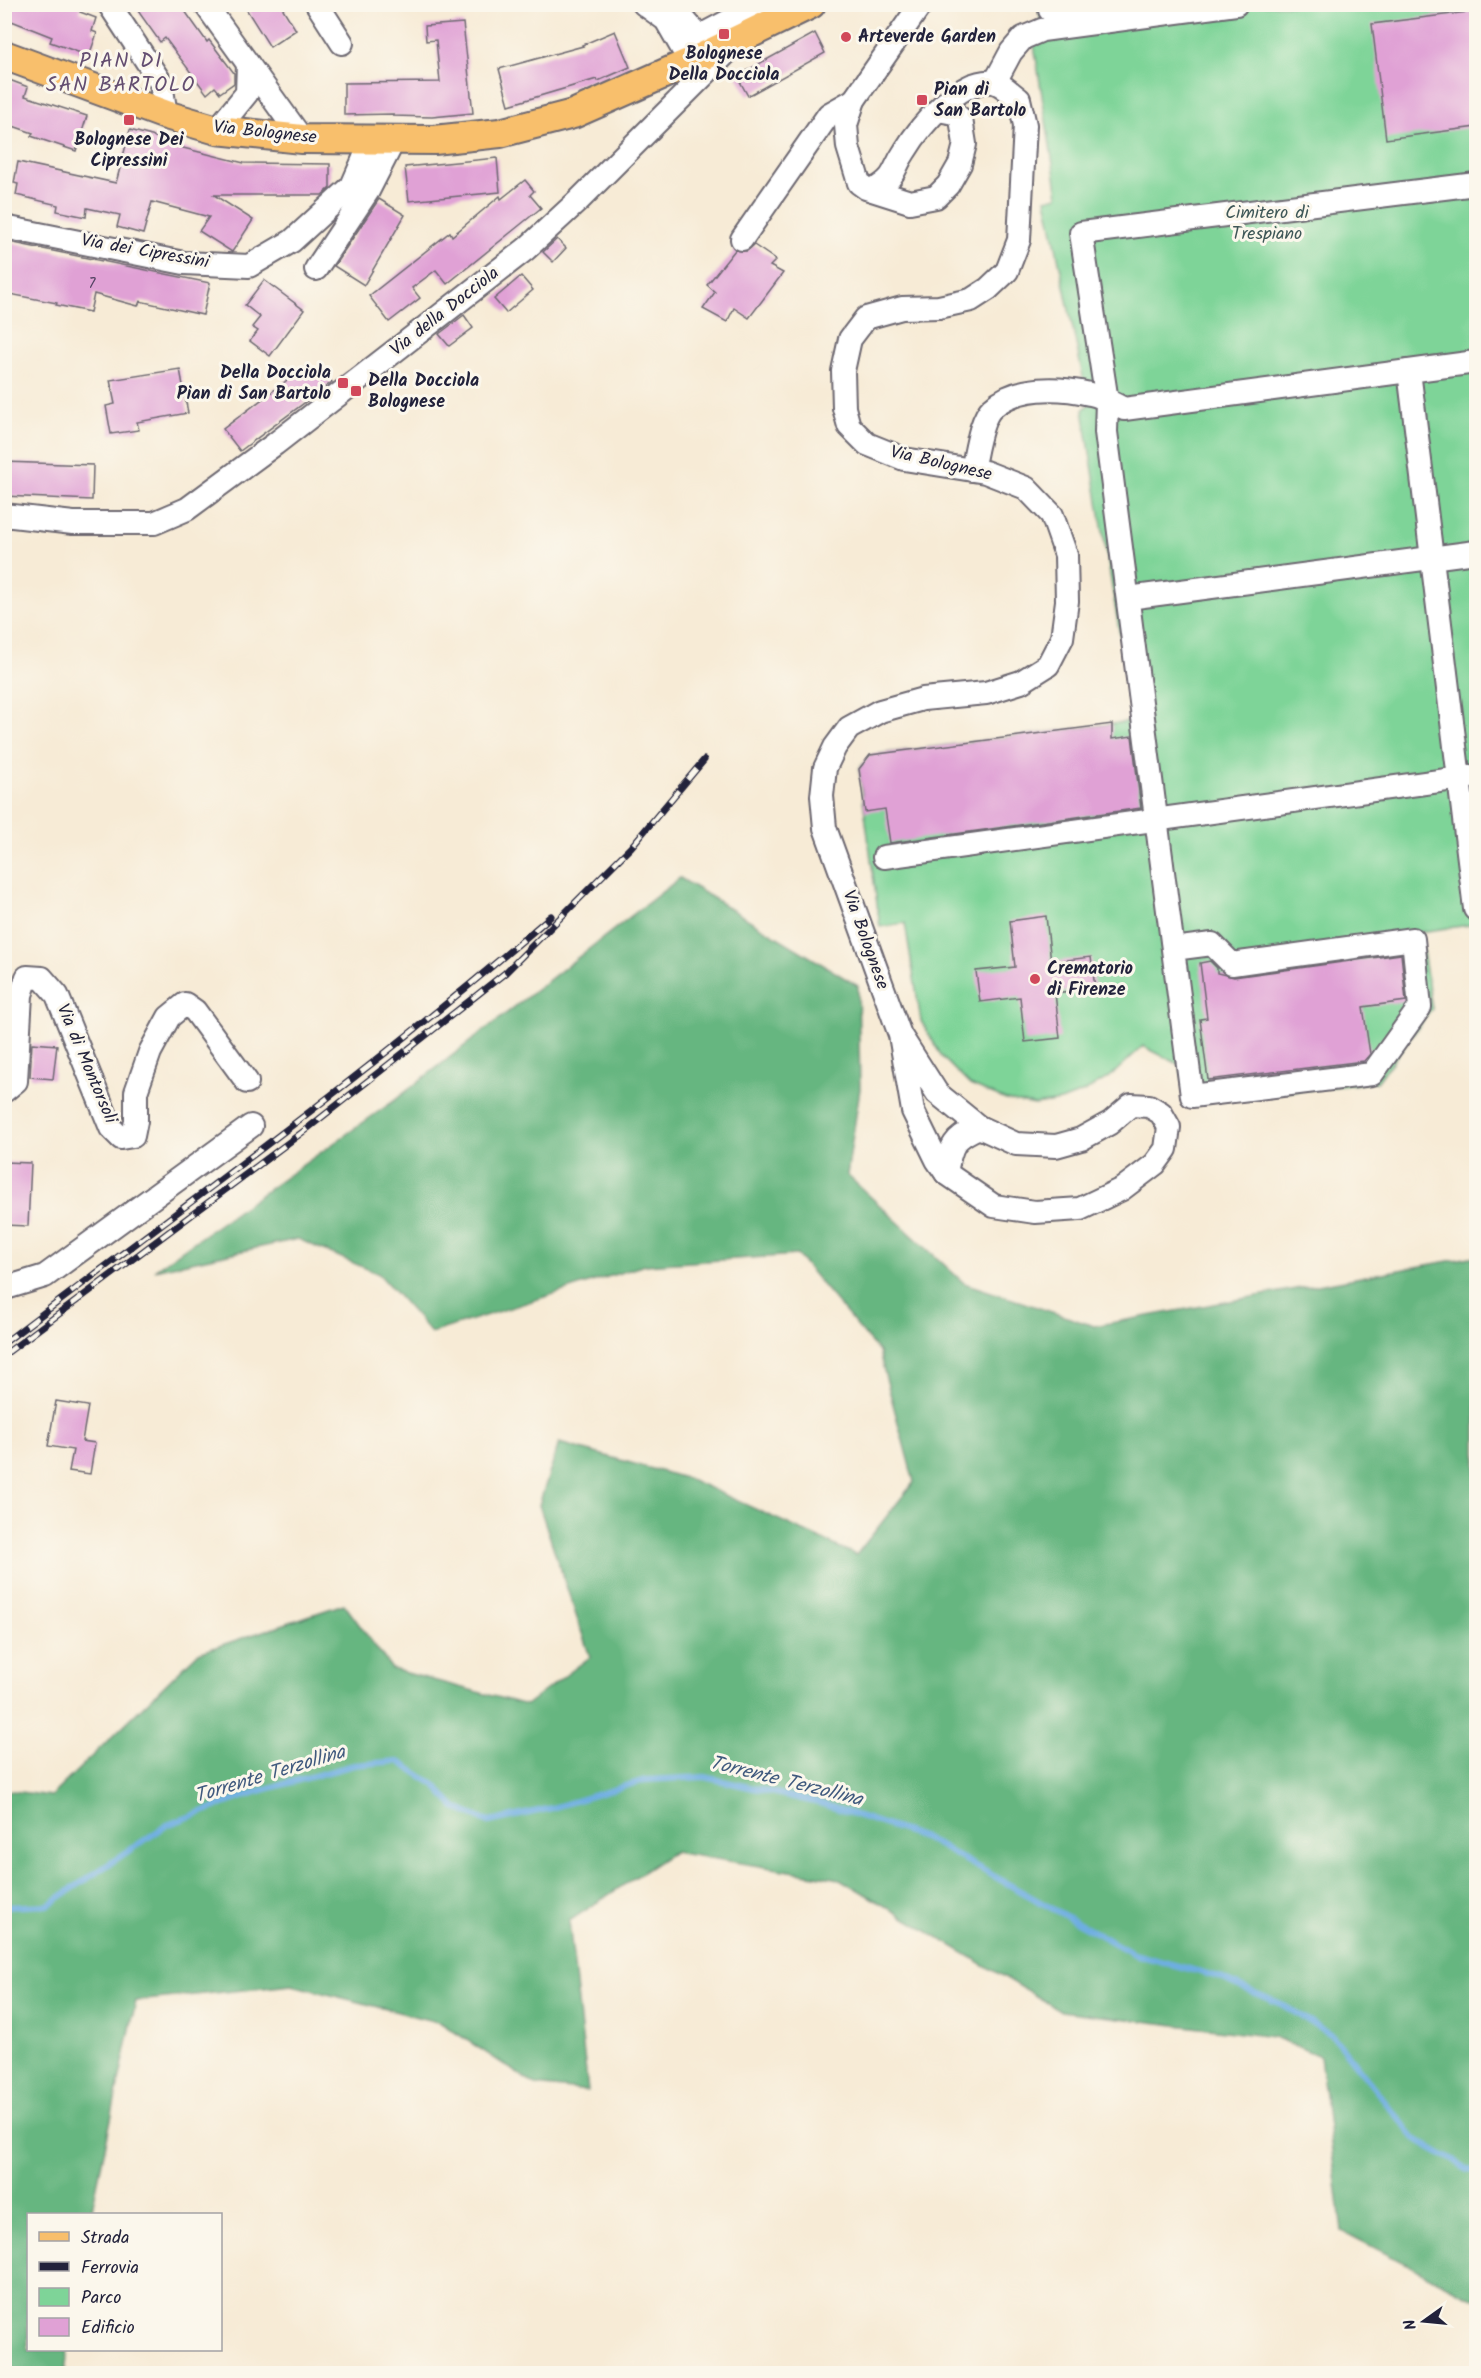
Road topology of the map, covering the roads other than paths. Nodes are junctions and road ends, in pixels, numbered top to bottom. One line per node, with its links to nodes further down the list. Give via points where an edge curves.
1 (109, 4): 20 (street, via 160,83)
2 (205, 4): 16 (street)
3 (316, 4): 13 (street)
4 (644, 4): 15 (street, via 666,20)
5 (671, 4): 15 (street, via 694,31)
6 (761, 4): 15 (street, via 704,34)
7 (921, 4): 18 (street)
8 (1088, 4): 11 (street)
9 (1236, 4): 17 (street, via 1042,30 1023,38)
10 (792, 9): 12 (main road, Via Bolognese)
11 (1050, 10)
12 (741, 39): 15 (main road, Via Bolognese); 33 (street, Via della Docciola, via 526,249 187,509 154,523 73,523)
13 (342, 43)
14 (4, 55): 20 (main road, Via Bolognese)
15 (702, 57): 23 (main road, Via Bolognese, via 573,114 500,133 434,140)
16 (248, 64): 21 (street, via 247,93); 22 (street)
17 (994, 82): 19 (street, via 979,83 961,92); 32 (street, Via Bolognese, via 1020,99 1025,126 1019,240 1007,271 971,300 939,307 902,308 866,318 850,339 843,371 844,408 849,426 867,444 904,459)
18 (854, 100): 25 (street, via 846,125 848,147 859,183); 27 (street, via 829,114)
19 (938, 110): 25 (street, via 903,153 895,173); 25 (street, via 954,113 961,119 965,144 948,186 936,197 910,202)
20 (166, 115): 21 (main road, Via Bolognese)
21 (217, 130): 22 (main road, Via Bolognese)
22 (302, 139): 23 (main road, Via Bolognese)
23 (383, 140): 26 (street, Via dei Cipressini, via 352,186 292,241 249,266 184,263); 28 (street, via 368,191)
24 (1476, 184): 31 (street, via 1081,233)
25 (874, 189)
26 (4, 226)
27 (742, 239)
28 (316, 269)
29 (1476, 362): 30 (street)
30 (1409, 371): 31 (street, via 1124,409); 35 (street)
31 (1107, 401): 32 (street, via 1092,394 1018,392 990,409); 36 (street, via 1106,432)
32 (972, 470): 42 (street, Via Bolognese, via 1026,488 1052,515 1066,555 1067,601 1062,638 1048,664 1021,682 986,693 923,699 880,711 849,728 825,768 825,828)
33 (4, 515)
34 (1476, 552): 35 (street)
35 (1432, 558): 36 (street); 37 (street)
36 (1128, 598): 38 (street)
37 (1468, 777): 38 (street); 40 (street)
38 (1156, 820): 39 (street); 41 (street)
39 (884, 857)
40 (1475, 909)
41 (1173, 949): 41 (street, via 1192,1096 1372,1074 1420,1007 1413,939 1232,964 1212,944)
42 (900, 1035): 46 (street, via 937,1093); 47 (street, via 913,1111)
43 (247, 1082): 44 (street, Via di Montorsoli, via 195,1011 185,1004 169,1017 150,1052 136,1092 133,1136 121,1138 111,1128 57,995 42,978 27,977 21,995 16,1081)
44 (4, 1091)
45 (251, 1126): 48 (street, via 45,1276)
46 (979, 1127): 47 (street, via 961,1134 950,1149); 47 (street, via 1016,1144 1056,1146 1081,1139 1131,1106 1149,1106 1161,1113 1169,1127 1166,1149 1155,1164 1122,1189 1080,1209 1035,1212 994,1206)
47 (946, 1173)
48 (4, 1286)

